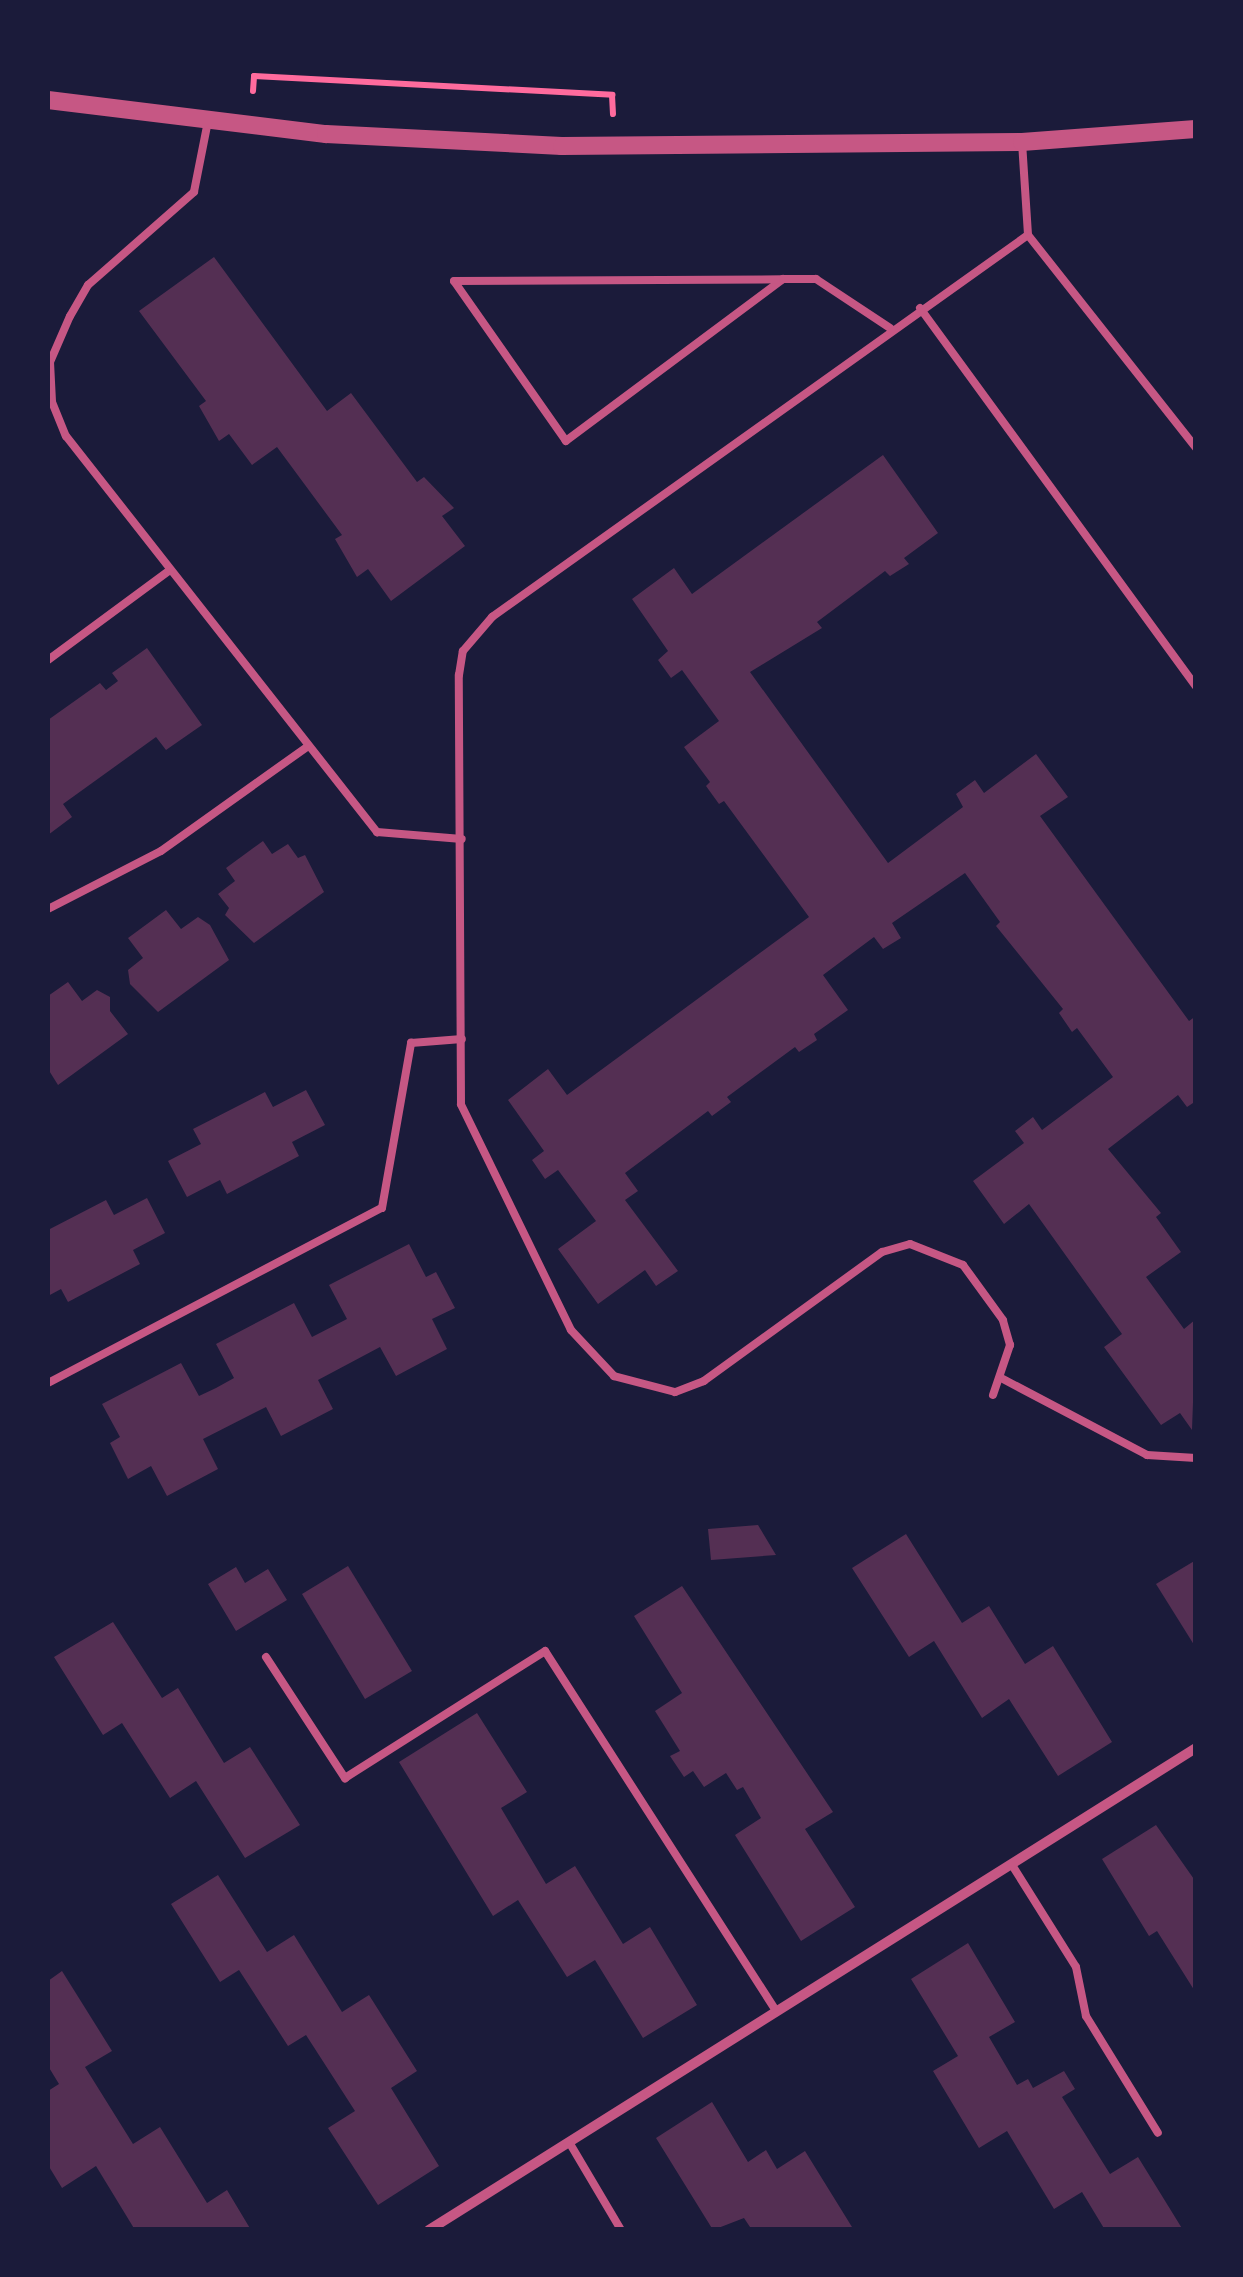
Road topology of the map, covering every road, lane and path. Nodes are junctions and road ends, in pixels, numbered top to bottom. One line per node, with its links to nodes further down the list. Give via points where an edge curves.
1 (48, 100): 2 (street)
2 (208, 121): 3 (street); 12 (lane, via 194,192 88,285 50,362 52,402 66,436)
3 (250, 127): 6 (street); 6 (path, via 254,76 612,95)
4 (1196, 128): 5 (street)
5 (1022, 142): 6 (street); 7 (lane)
6 (616, 145)
7 (1028, 235): 9 (lane); 11 (lane)
8 (783, 279): 8 (lane, via 570,280 454,281 566,441); 10 (lane, via 816,279)
9 (920, 308): 10 (lane); 14 (lane)
10 (890, 328): 16 (lane, via 473,634 459,675)
11 (1196, 448)
12 (170, 570): 13 (lane); 15 (lane)
13 (48, 660)
14 (1196, 686)
15 (308, 746): 16 (lane, via 377,832); 17 (lane, via 160,851)
16 (462, 839): 18 (lane)
17 (48, 909)
18 (462, 1039): 19 (lane, via 461,1104 571,1330 614,1376 675,1392 704,1381 882,1252 910,1244 964,1264 993,1306 1010,1345); 20 (lane, via 411,1044 382,1208)
19 (1003, 1379): 21 (lane); 22 (lane, via 1147,1455)
20 (48, 1383)
21 (994, 1395)
22 (1196, 1458)
23 (266, 1657): 26 (lane, via 346,1778 545,1651)
24 (1196, 1748): 25 (street)
25 (1012, 1865): 26 (street); 27 (lane, via 1076,1968 1086,2016)
26 (777, 2012): 28 (street)
27 (1158, 2132)
28 (569, 2142): 29 (street); 30 (lane)
29 (430, 2230)
30 (621, 2230)

